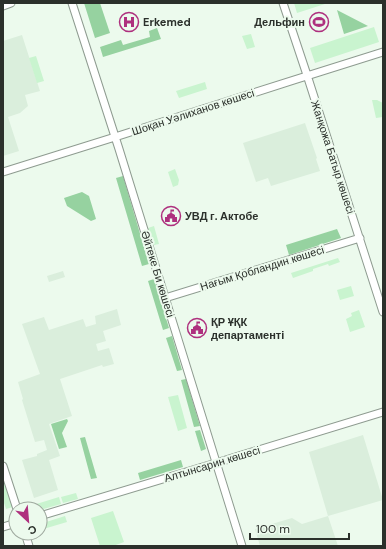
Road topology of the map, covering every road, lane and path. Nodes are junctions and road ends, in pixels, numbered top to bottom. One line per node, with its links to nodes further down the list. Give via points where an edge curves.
1 (11, 3): 4 (street)
2 (72, 3): 7 (street, Әйтеке Би көшесі)
3 (283, 3): 6 (street, Жанқожа Батыр көшесі)
4 (3, 6)
5 (383, 52): 6 (street, Шоқан Уәлиханов көшесі)
6 (307, 75): 7 (street, Шоқан Уәлиханов көшесі); 9 (street, Жанқожа Батыр көшесі)
7 (115, 138): 8 (street, Шоқан Уәлиханов көшесі); 10 (street, Әйтеке Би көшесі)
8 (3, 172)
9 (360, 238): 10 (street, Нағым Қобландин көшесі); 11 (street, Жанқожа Батыр көшесі)
10 (165, 298): 13 (street, Әйтеке Би көшесі)
11 (383, 312)
12 (383, 412): 13 (street, Алтынсарин көшесі)
13 (216, 463): 16 (street, Алтынсарин көшесі); 17 (street, Әйтеке Би көшесі)
14 (3, 466): 15 (street)
15 (14, 501)
16 (48, 514)
17 (242, 546)

